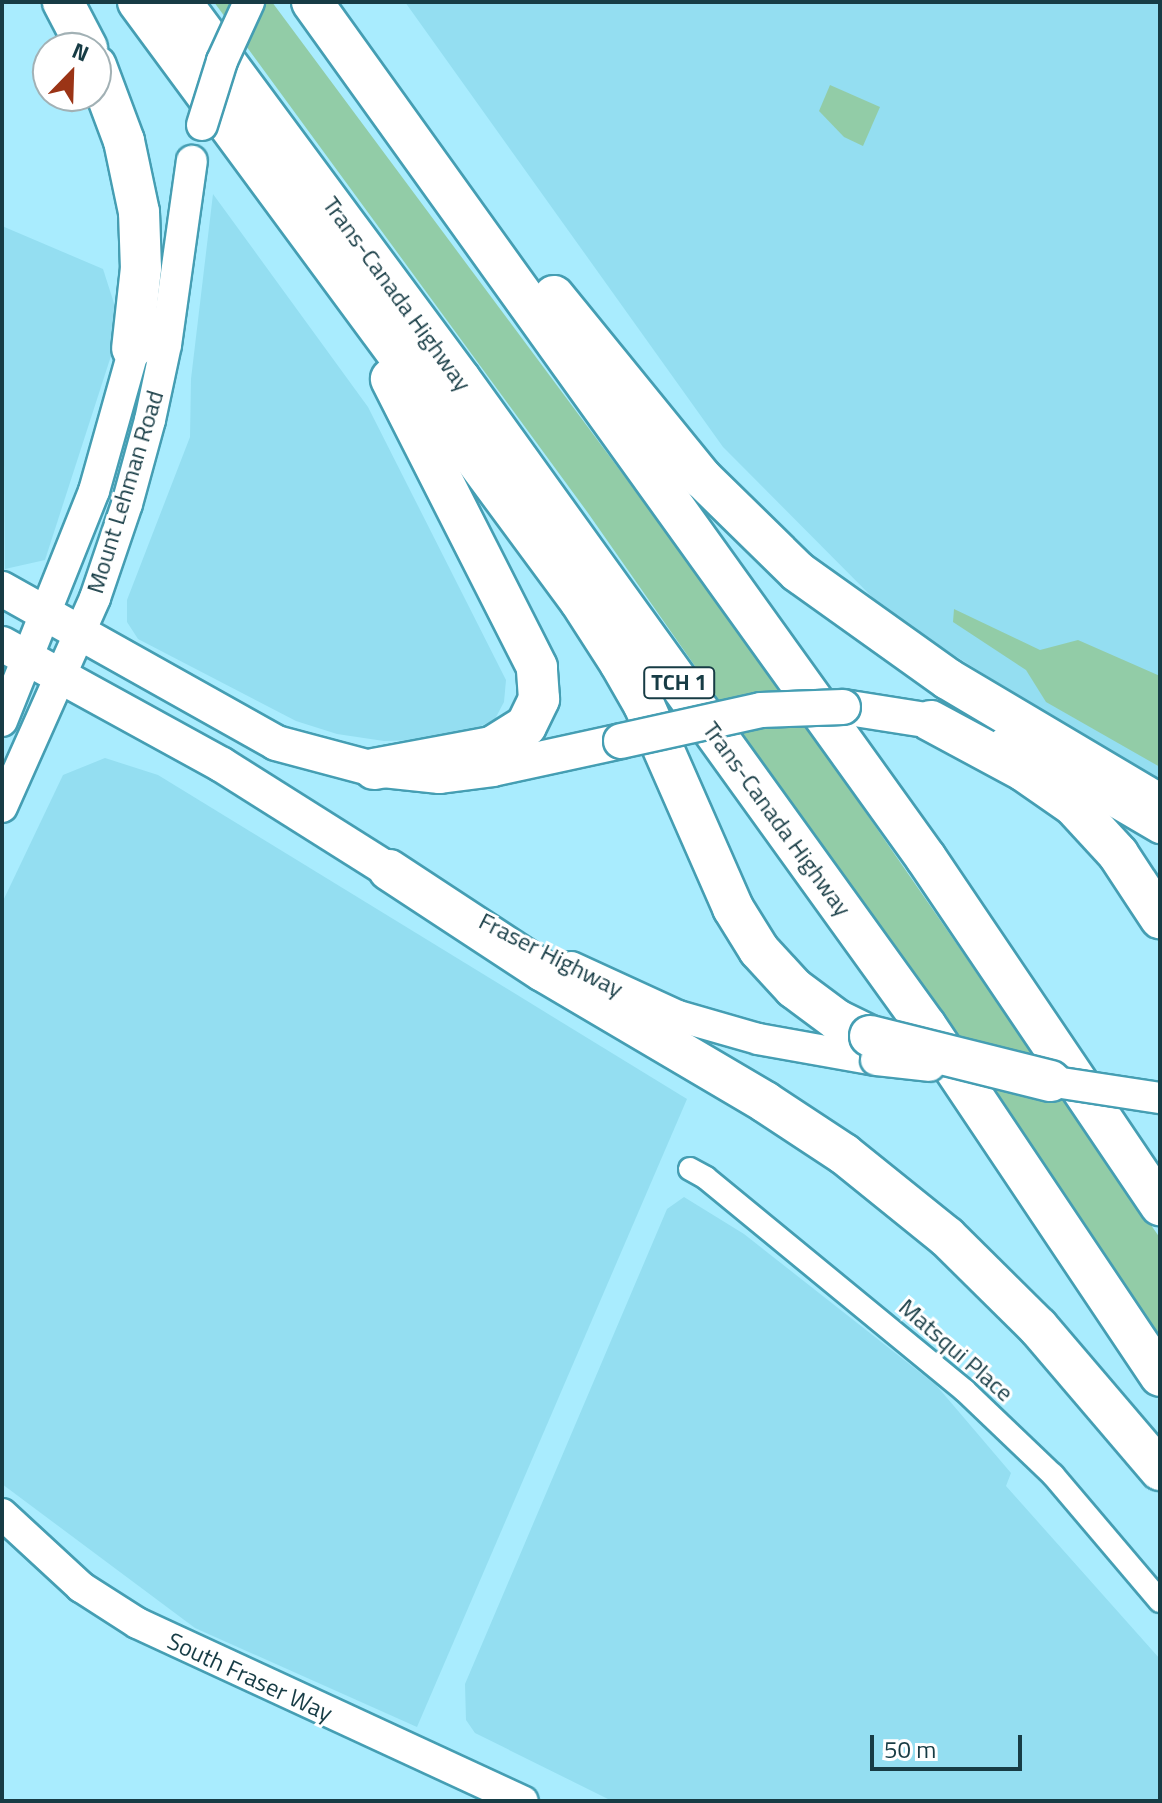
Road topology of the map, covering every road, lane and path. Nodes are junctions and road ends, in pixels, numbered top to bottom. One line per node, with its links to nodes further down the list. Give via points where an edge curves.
1 (63, 2): 7 (highway)
2 (138, 2): 10 (highway)
3 (181, 2): 30 (highway, Trans-Canada Highway / TCH 1, via 917,1013)
4 (249, 2): 9 (main road, Mount Lehman Road, bridge, via 222,61)
5 (312, 2): 29 (highway, via 926,858)
6 (322, 2): 20 (highway, via 702,478 798,572 948,679)
7 (79, 32)
8 (112, 109): 11 (highway, via 139,212 141,268)
9 (192, 161): 11 (main road, Mount Lehman Road, via 173,205); 14 (main road, Mount Lehman Road, via 150,420 110,554)
10 (313, 239): 19 (highway, via 400,395 537,667 539,699 526,726 492,747); 25 (highway, via 620,663 644,705 733,908 759,950 794,988)
11 (132, 349): 13 (main road, Mount Lehman Road, via 94,491)
12 (2, 589): 13 (main road)
13 (44, 612): 14 (main road); 15 (main road, Mount Lehman Road)
14 (79, 633): 16 (main road, Mount Lehman Road); 19 (main road, via 276,743)
15 (14, 651): 16 (main road, Fraser Highway); 17 (main road, Mount Lehman Road)
16 (59, 677): 21 (main road, Mount Lehman Road); 23 (main road, Fraser Highway, via 222,765)
17 (2, 721)
18 (931, 721): 19 (main road, bridge, via 843,707 787,708 722,717 493,769 440,776); 22 (main road, via 1030,752); 24 (highway, via 1024,771 1073,805 1118,854)
19 (374, 769)
20 (1160, 805)
21 (2, 807)
22 (1160, 828)
23 (389, 870): 25 (main road, Fraser Highway, via 540,952 678,1016 758,1039); 31 (highway, via 543,971 844,1154 947,1237 1038,1327)
24 (1160, 918)
25 (873, 1048): 26 (highway, bridge)
26 (1050, 1081): 27 (main road, bridge)
27 (1160, 1098)
28 (690, 1169): 33 (street, Matsqui Place, via 965,1391 1064,1486)
29 (1160, 1205)
30 (1160, 1376)
31 (1160, 1470)
32 (2, 1514): 34 (main road, South Fraser Way, via 81,1587 137,1623)
33 (1160, 1601)
34 (523, 1801)

